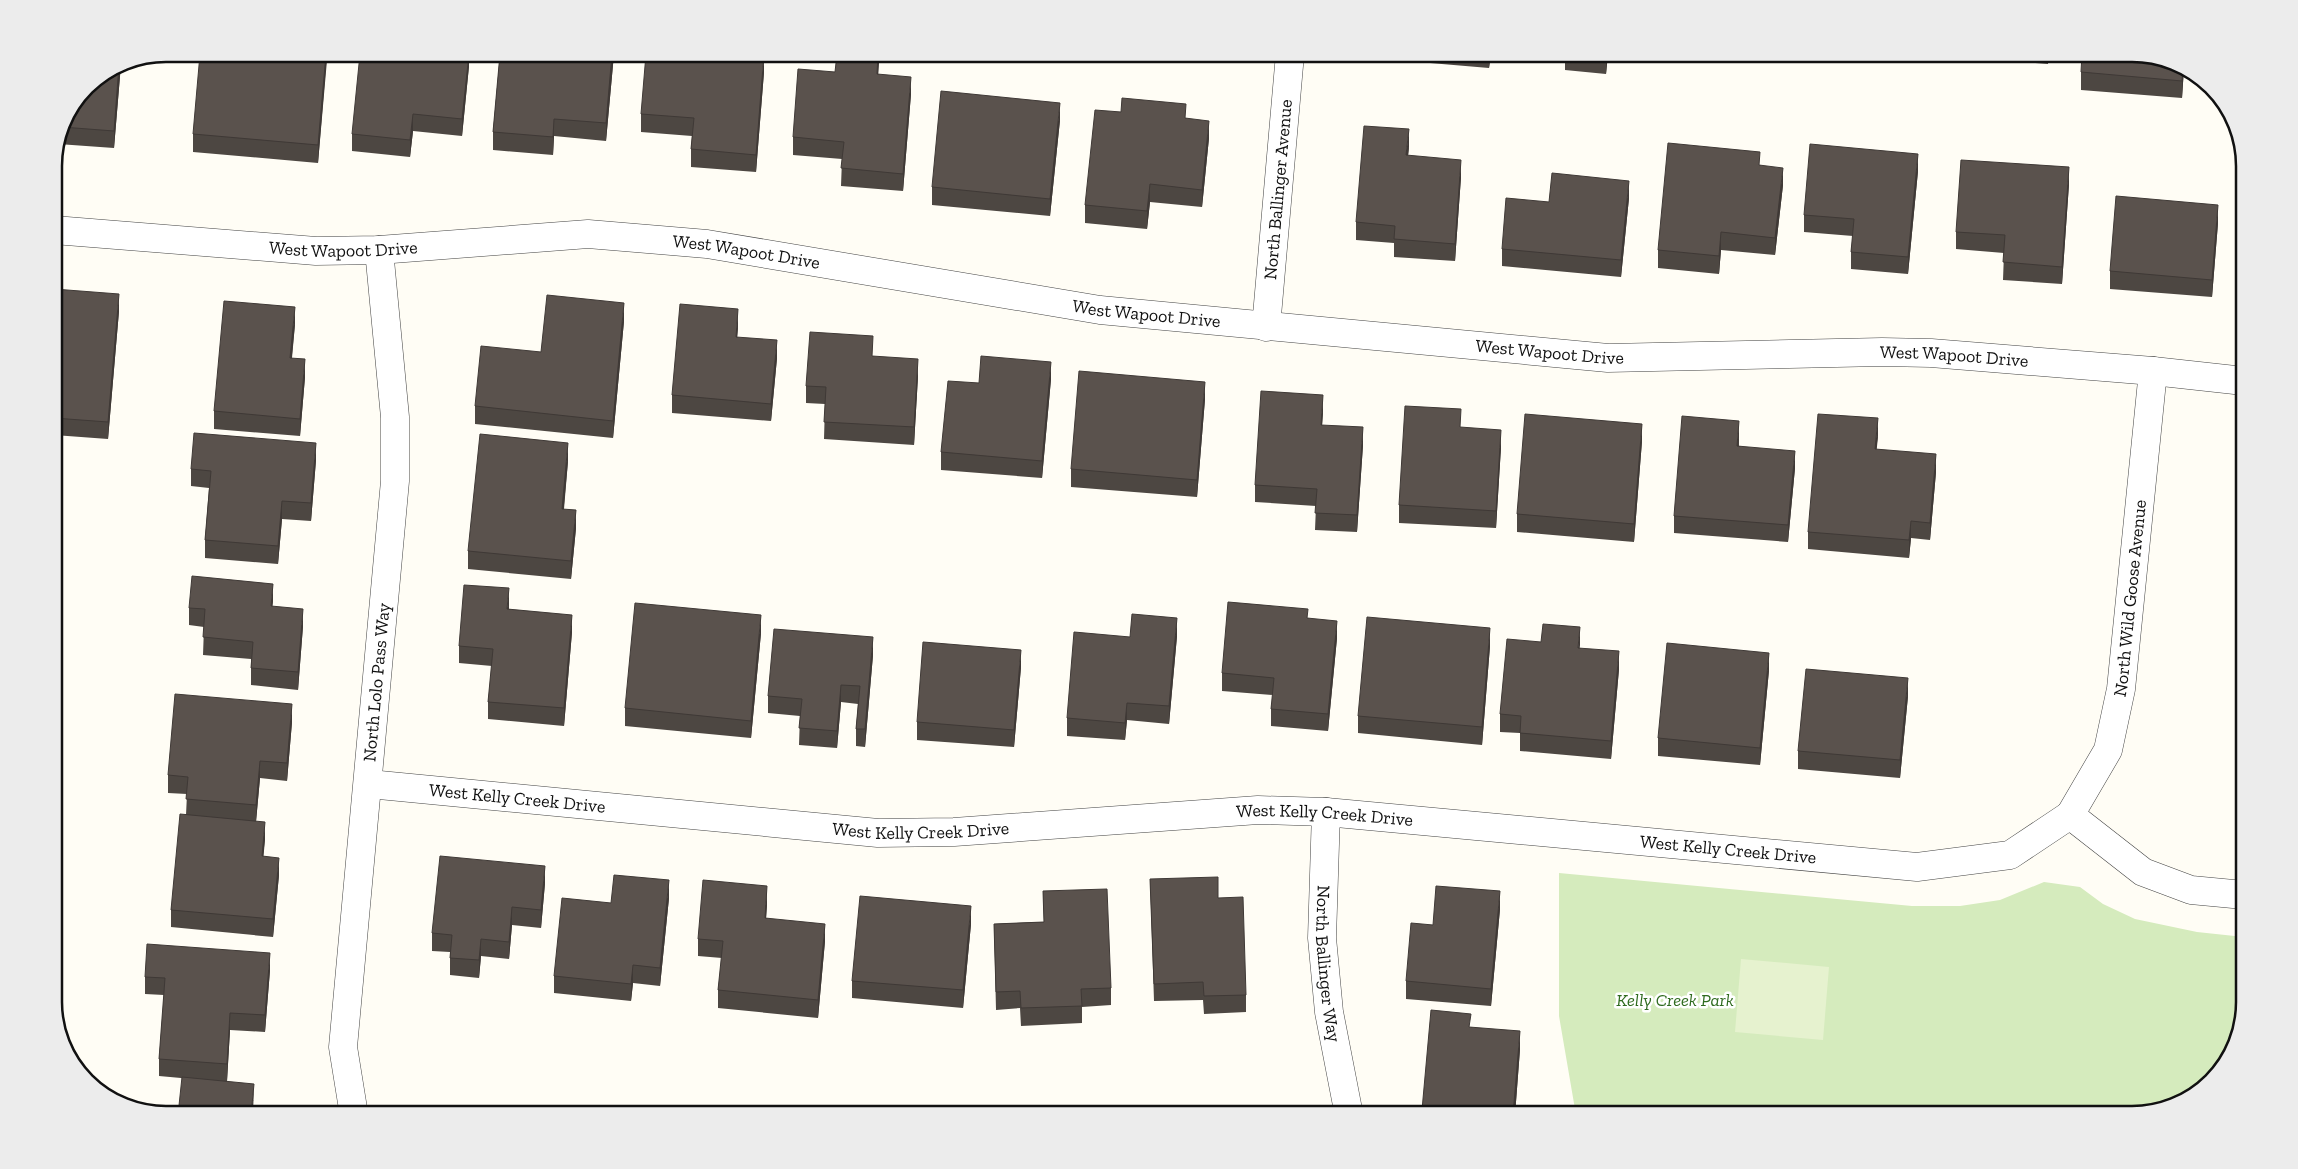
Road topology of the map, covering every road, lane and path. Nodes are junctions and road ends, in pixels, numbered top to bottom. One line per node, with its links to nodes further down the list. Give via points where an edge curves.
1 (1289, 62): 4 (street, North Ballinger Avenue)
2 (63, 231): 3 (street, West Wapoot Drive, via 316,251)
3 (379, 250): 4 (street, West Wapoot Drive, via 588,234 697,243 1100,310); 7 (street, North Lolo Pass Way, via 395,417 395,481)
4 (1266, 327): 5 (street, West Wapoot Drive, via 1608,358 1931,353)
5 (2152, 371): 6 (street, West Wapoot Drive); 9 (street, North Wild Goose Avenue, via 2121,689 2108,750)
6 (2235, 380)
7 (369, 784): 8 (street, West Kelly Creek Drive, via 878,833 954,832 1258,810); 11 (street, North Lolo Pass Way, via 343,1047)
8 (1326, 812): 9 (street, West Kelly Creek Drive, via 1917,867 2010,856); 12 (street, North Ballinger Way, via 1322,938 1329,1012)
9 (2070, 815): 10 (street, via 2143,872 2191,890)
10 (2236, 894)
11 (353, 1106)
12 (1347, 1106)

